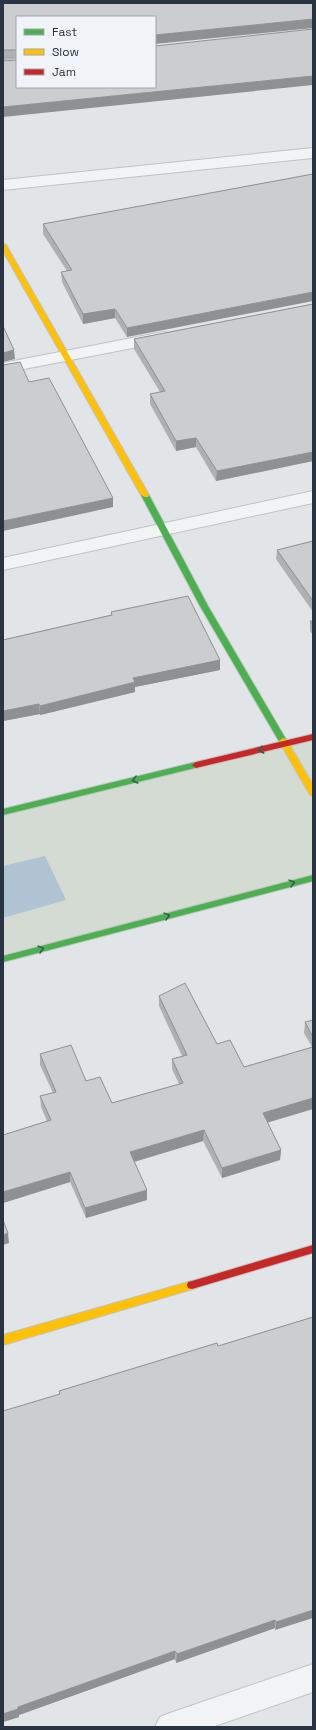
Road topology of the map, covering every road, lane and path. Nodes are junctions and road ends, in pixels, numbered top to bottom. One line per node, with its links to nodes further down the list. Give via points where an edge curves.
1 (313, 153): 2 (street)
2 (3, 185)
3 (3, 245): 5 (street)
4 (182, 333): 5 (street)
5 (66, 356): 6 (street); 8 (street)
6 (3, 368)
7 (313, 497): 8 (street)
8 (164, 529): 9 (street); 11 (street, via 204,606)
9 (3, 564)
10 (313, 737): 11 (street)
11 (285, 744): 12 (street); 13 (street, one-way to 13)
12 (313, 793)
13 (3, 812)
14 (313, 878): 15 (street, one-way to 14)
15 (3, 959)
16 (313, 1249): 17 (street)
17 (3, 1340)
18 (313, 1678): 19 (street)
19 (170, 1727)

